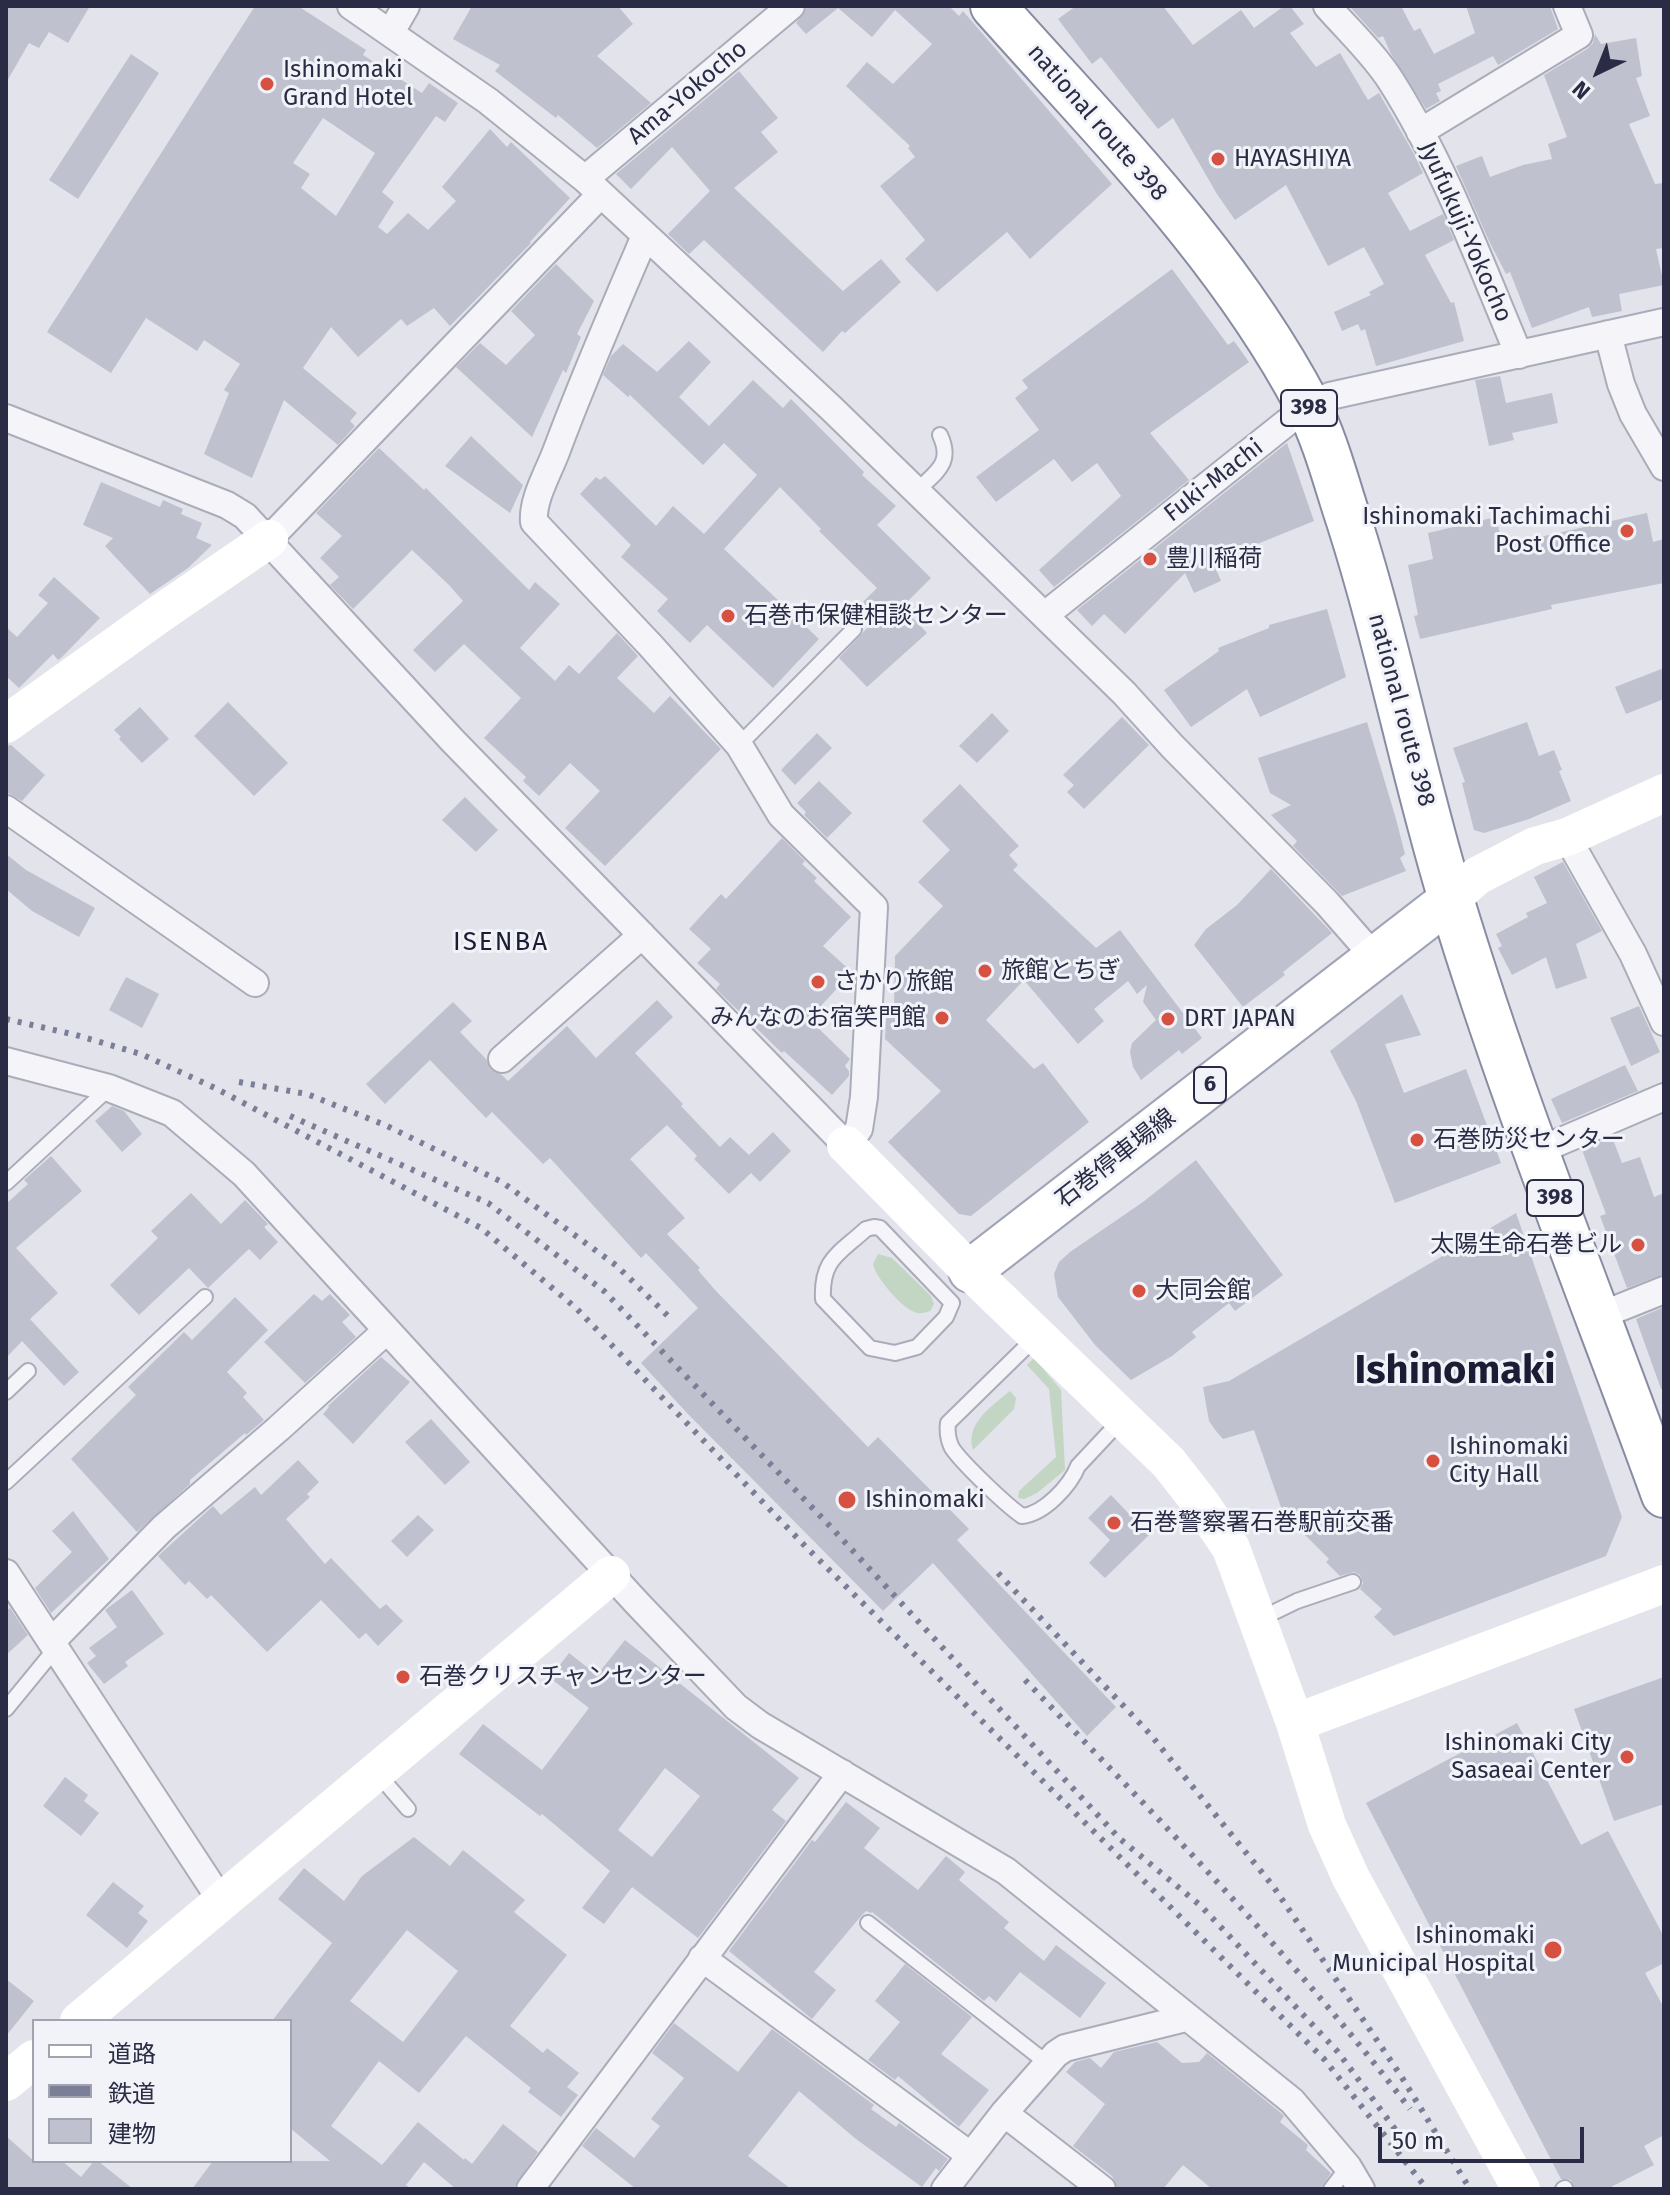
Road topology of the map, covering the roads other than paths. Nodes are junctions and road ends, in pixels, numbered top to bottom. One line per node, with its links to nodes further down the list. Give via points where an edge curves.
1 (351, 6): 7 (street)
2 (406, 6): 7 (street)
3 (791, 6): 9 (street, Ama-Yokocho)
4 (993, 6): 14 (highway, national route 398 / 398, via 1200,241 1271,342)
5 (1327, 6): 8 (street, via 1390,78)
6 (1567, 6): 8 (street, Jyufukuji-Yokocho, via 1579,35)
7 (391, 32): 9 (street, via 488,101)
8 (1420, 132): 13 (street, Jyufukuji-Yokocho)
9 (593, 187): 10 (street); 19 (street, Ama-Yokocho)
10 (645, 236): 18 (street); 23 (street, via 572,409 534,522)
11 (1664, 322): 12 (street, Fuki-Machi)
12 (1608, 334): 13 (street, Fuki-Machi); 17 (street, via 1633,414)
13 (1519, 355): 14 (street, Fuki-Machi, via 1370,395 1330,396)
14 (1308, 407): 20 (street, Fuki-Machi); 27 (highway, national route 398 / 398, via 1359,553)
15 (6, 418): 19 (street, via 227,505)
16 (940, 435): 18 (lane, via 946,448 943,465)
17 (1664, 467)
18 (918, 490): 20 (street)
19 (269, 539): 22 (street); 28 (street, via 452,740)
20 (1045, 615): 29 (street)
21 (854, 629): 23 (lane)
22 (6, 724)
23 (739, 745): 36 (street, via 781,815 874,907 864,1097 859,1129)
24 (1664, 793): 26 (street)
25 (6, 809): 30 (street)
26 (1567, 837): 27 (street, via 1535,846 1477,876); 31 (street, via 1633,954)
27 (1451, 899): 29 (main road, 石巻停車場線 / 6); 37 (highway, national route 398 / 398)
28 (642, 935): 32 (street); 36 (street)
29 (1376, 959): 39 (main road, 石巻停車場線 / 6)
30 (255, 983)
31 (1664, 1022)
32 (502, 1059)
33 (6, 1061): 34 (street)
34 (109, 1088): 38 (lane); 43 (street, via 172,1113 244,1174)
35 (1664, 1097): 37 (street)
36 (846, 1145): 39 (street)
37 (1538, 1151): 42 (highway, national route 398 / 398)
38 (6, 1183)
39 (957, 1282): 39 (lane, via 946,1317 917,1347 895,1353 870,1348 823,1299 827,1264 874,1227); 44 (street)
40 (1664, 1290): 42 (street)
41 (205, 1297): 48 (lane)
42 (1599, 1316): 49 (highway, national route 398 / 398)
43 (386, 1331): 51 (street); 55 (street, via 164,1527)
44 (1037, 1336): 47 (street); 47 (lane, via 948,1423 952,1448 1011,1508 1022,1516 1037,1513)
45 (28, 1371): 46 (lane)
46 (6, 1392)
47 (1124, 1418): 54 (street, via 1169,1463 1231,1548)
48 (6, 1482)
49 (1664, 1495)
50 (6, 1573): 55 (street)
51 (611, 1575): 58 (street); 59 (street, via 736,1707)
52 (1353, 1582): 54 (lane)
53 (1664, 1584): 57 (street)
54 (1259, 1619): 57 (street)
55 (54, 1645): 56 (lane); 61 (street)
56 (6, 1709)
57 (1295, 1723): 76 (street, via 1327,1825 1351,1878)
58 (376, 1772): 60 (lane); 61 (street)
59 (842, 1773): 63 (street); 64 (street, via 1006,1871)
60 (408, 1809)
61 (222, 1902): 65 (street)
62 (868, 1923): 67 (lane)
63 (702, 1958): 70 (street); 72 (street)
64 (1186, 2018): 67 (street, via 1065,2048); 71 (street, via 1292,2101)
65 (81, 2019)
66 (32, 2061): 68 (street)
67 (1047, 2063): 69 (street)
68 (6, 2082)
69 (1004, 2113): 70 (street); 74 (street)
70 (970, 2155): 73 (street)
71 (1354, 2178): 75 (lane)
72 (530, 2189)
73 (945, 2189)
74 (1102, 2189)
75 (1331, 2189)
76 (1521, 2189)

